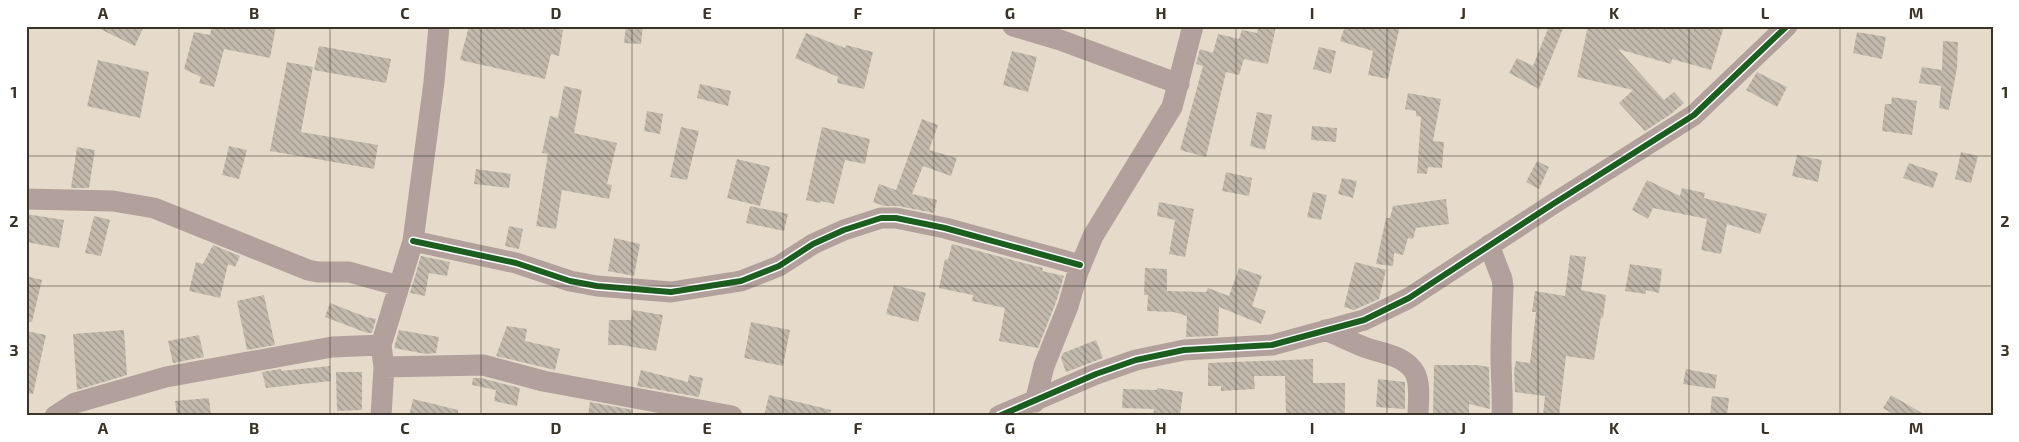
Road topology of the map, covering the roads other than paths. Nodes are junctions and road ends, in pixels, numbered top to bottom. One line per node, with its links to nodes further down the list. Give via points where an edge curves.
1 (439, 26): 7 (street)
2 (1013, 26): 5 (street)
3 (1193, 26): 5 (street)
4 (1787, 26): 8 (street, via 1694,115)
5 (1179, 84): 9 (street, via 1167,119 1093,236)
6 (26, 198): 10 (street, via 113,201 154,208 308,270 349,272)
7 (413, 241): 9 (street, via 516,263 570,281 672,292 741,282 779,266 828,237 882,218 945,228); 10 (street)
8 (1489, 245): 11 (street, via 1409,298 1364,320); 20 (street, via 1503,287)
9 (1080, 265): 14 (street, via 1044,366)
10 (399, 286): 12 (street)
11 (1325, 330): 14 (street, via 1272,345 1184,350 1136,360); 19 (street, via 1407,364 1418,383)
12 (381, 346): 13 (street); 15 (street, via 316,349 166,377 75,403)
13 (384, 367): 16 (street); 17 (street, via 483,365 543,381)
14 (1035, 402): 18 (street)
15 (55, 416)
16 (381, 416)
17 (732, 416)
18 (999, 416)
19 (1418, 416)
20 (1502, 416)

